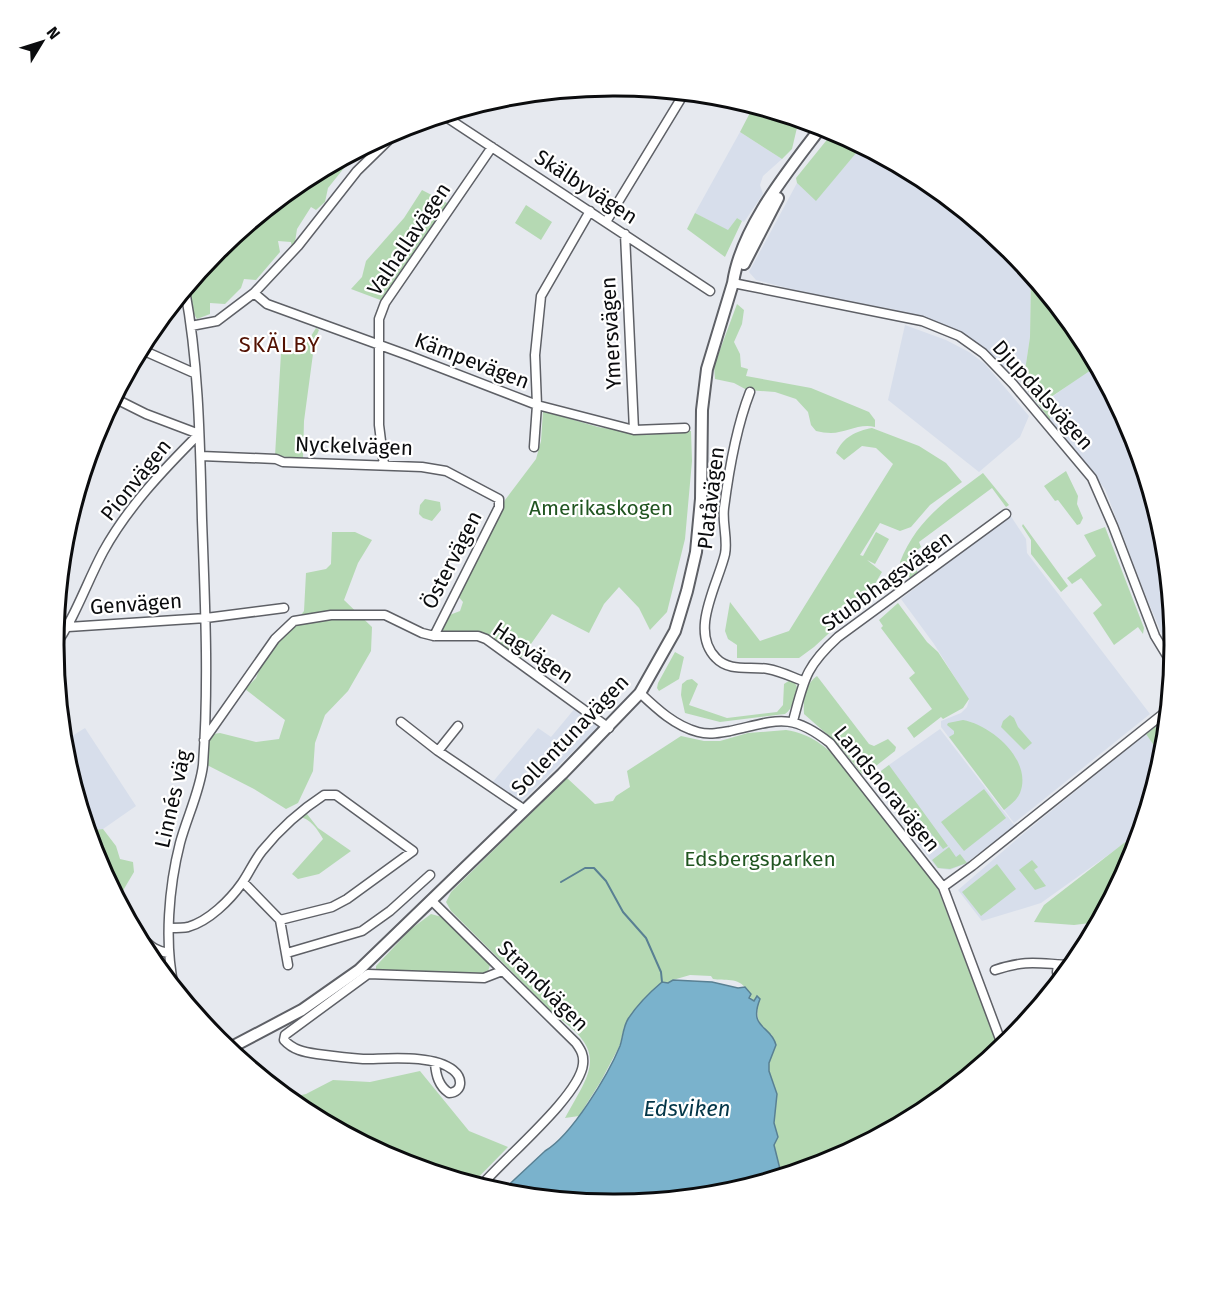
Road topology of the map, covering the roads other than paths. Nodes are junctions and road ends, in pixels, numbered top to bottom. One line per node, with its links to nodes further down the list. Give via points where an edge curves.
1 (680, 100): 8 (street)
2 (451, 121): 6 (street, Skälbyvägen)
3 (816, 134): 10 (street, Sollentunavägen, via 753,227)
4 (823, 137): 10 (street, Sollentunavägen, via 781,194)
5 (382, 147): 12 (street, via 357,171 298,246)
6 (492, 147): 7 (street, Skälbyvägen); 15 (street, Valhallavägen, via 385,303 379,319)
7 (590, 211): 8 (street, Skälbyvägen); 20 (street, via 541,296 535,355)
8 (606, 222): 9 (street, Skälbyvägen)
9 (625, 234): 11 (street, Skälbyvägen); 22 (street, Ymersvägen)
10 (734, 282): 34 (street, Djupdalsvägen, via 922,321 959,336 983,353 1092,478); 36 (street, Sollentunavägen, via 707,369 696,552 675,631)
11 (710, 291)
12 (254, 293): 14 (street, via 217,321); 15 (street, Kämpevägen, via 267,304)
13 (187, 300): 14 (street, Linnés väg)
14 (191, 326): 17 (street, Linnés väg)
15 (378, 344): 20 (street, Kämpevägen); 26 (street, Valhallavägen, via 379,425)
16 (149, 353): 17 (street)
17 (194, 373): 23 (street, Linnés väg)
18 (750, 392): 35 (street, Platåvägen, via 741,416 724,510 725,553 704,637 710,651 724,665 769,669)
19 (121, 402): 23 (street)
20 (537, 405): 22 (street, Kämpevägen); 24 (street)
21 (685, 428): 22 (street, Kämpevägen)
22 (634, 430)
23 (199, 434): 25 (street, Linnés väg); 31 (street, Pionvägen, via 123,520 103,552)
24 (534, 447)
25 (201, 456): 26 (street, Nyckelvägen); 30 (street, Linnés väg)
26 (384, 465): 27 (street, Nyckelvägen, via 446,471)
27 (499, 499): 33 (street, Östervägen, via 499,507)
28 (1006, 514): 35 (street, Stubbhagsvägen, via 838,638)
29 (284, 608): 30 (street)
30 (206, 618): 31 (street, Genvägen); 42 (street, Linnés väg)
31 (68, 627): 32 (street, Pionvägen)
32 (65, 632)
33 (434, 636): 41 (street, Hagvägen, via 486,639); 42 (street, Hagvägen, via 385,615 331,615 294,621 275,639)
34 (1164, 650)
35 (803, 681): 38 (street, Stubbhagsvägen)
36 (640, 693): 38 (street, via 685,728 712,735); 41 (street, Sollentunavägen)
37 (1159, 717): 47 (street)
38 (793, 721): 47 (street, Landsnoravägen, via 830,743)
39 (401, 722): 43 (street)
40 (458, 726): 43 (street)
41 (609, 728): 44 (street, Sollentunavägen)
42 (204, 740): 50 (street, Linnés väg, via 202,769 175,872)
43 (438, 751): 44 (street)
44 (525, 810): 48 (street, Sollentunavägen)
45 (430, 875): 53 (street, via 362,931)
46 (243, 882): 49 (street); 49 (street, via 280,831 317,799 330,794 413,851 332,907); 50 (street, via 224,904 202,920 188,927)
47 (943, 887): 60 (street, Landsnoravägen)
48 (431, 900): 59 (street, Strandvägen); 61 (street, Sollentunavägen, via 359,970 330,992)
49 (280, 920): 53 (street)
50 (170, 928): 52 (street, Linnés väg)
51 (158, 951): 52 (street)
52 (168, 953): 57 (street, Linnés väg)
53 (287, 953): 54 (street)
54 (288, 965)
55 (1058, 965): 56 (street); 58 (street, via 1022,962)
56 (1058, 968)
57 (171, 970)
58 (995, 970)
59 (502, 971): 62 (street, via 484,978 368,974 285,1035 284,1040 290,1047 341,1058 398,1058); 63 (street, Strandvägen, via 576,1043 583,1053 583,1066 561,1102)
60 (999, 1037)
61 (237, 1044)
62 (435, 1064)
63 (487, 1179)

